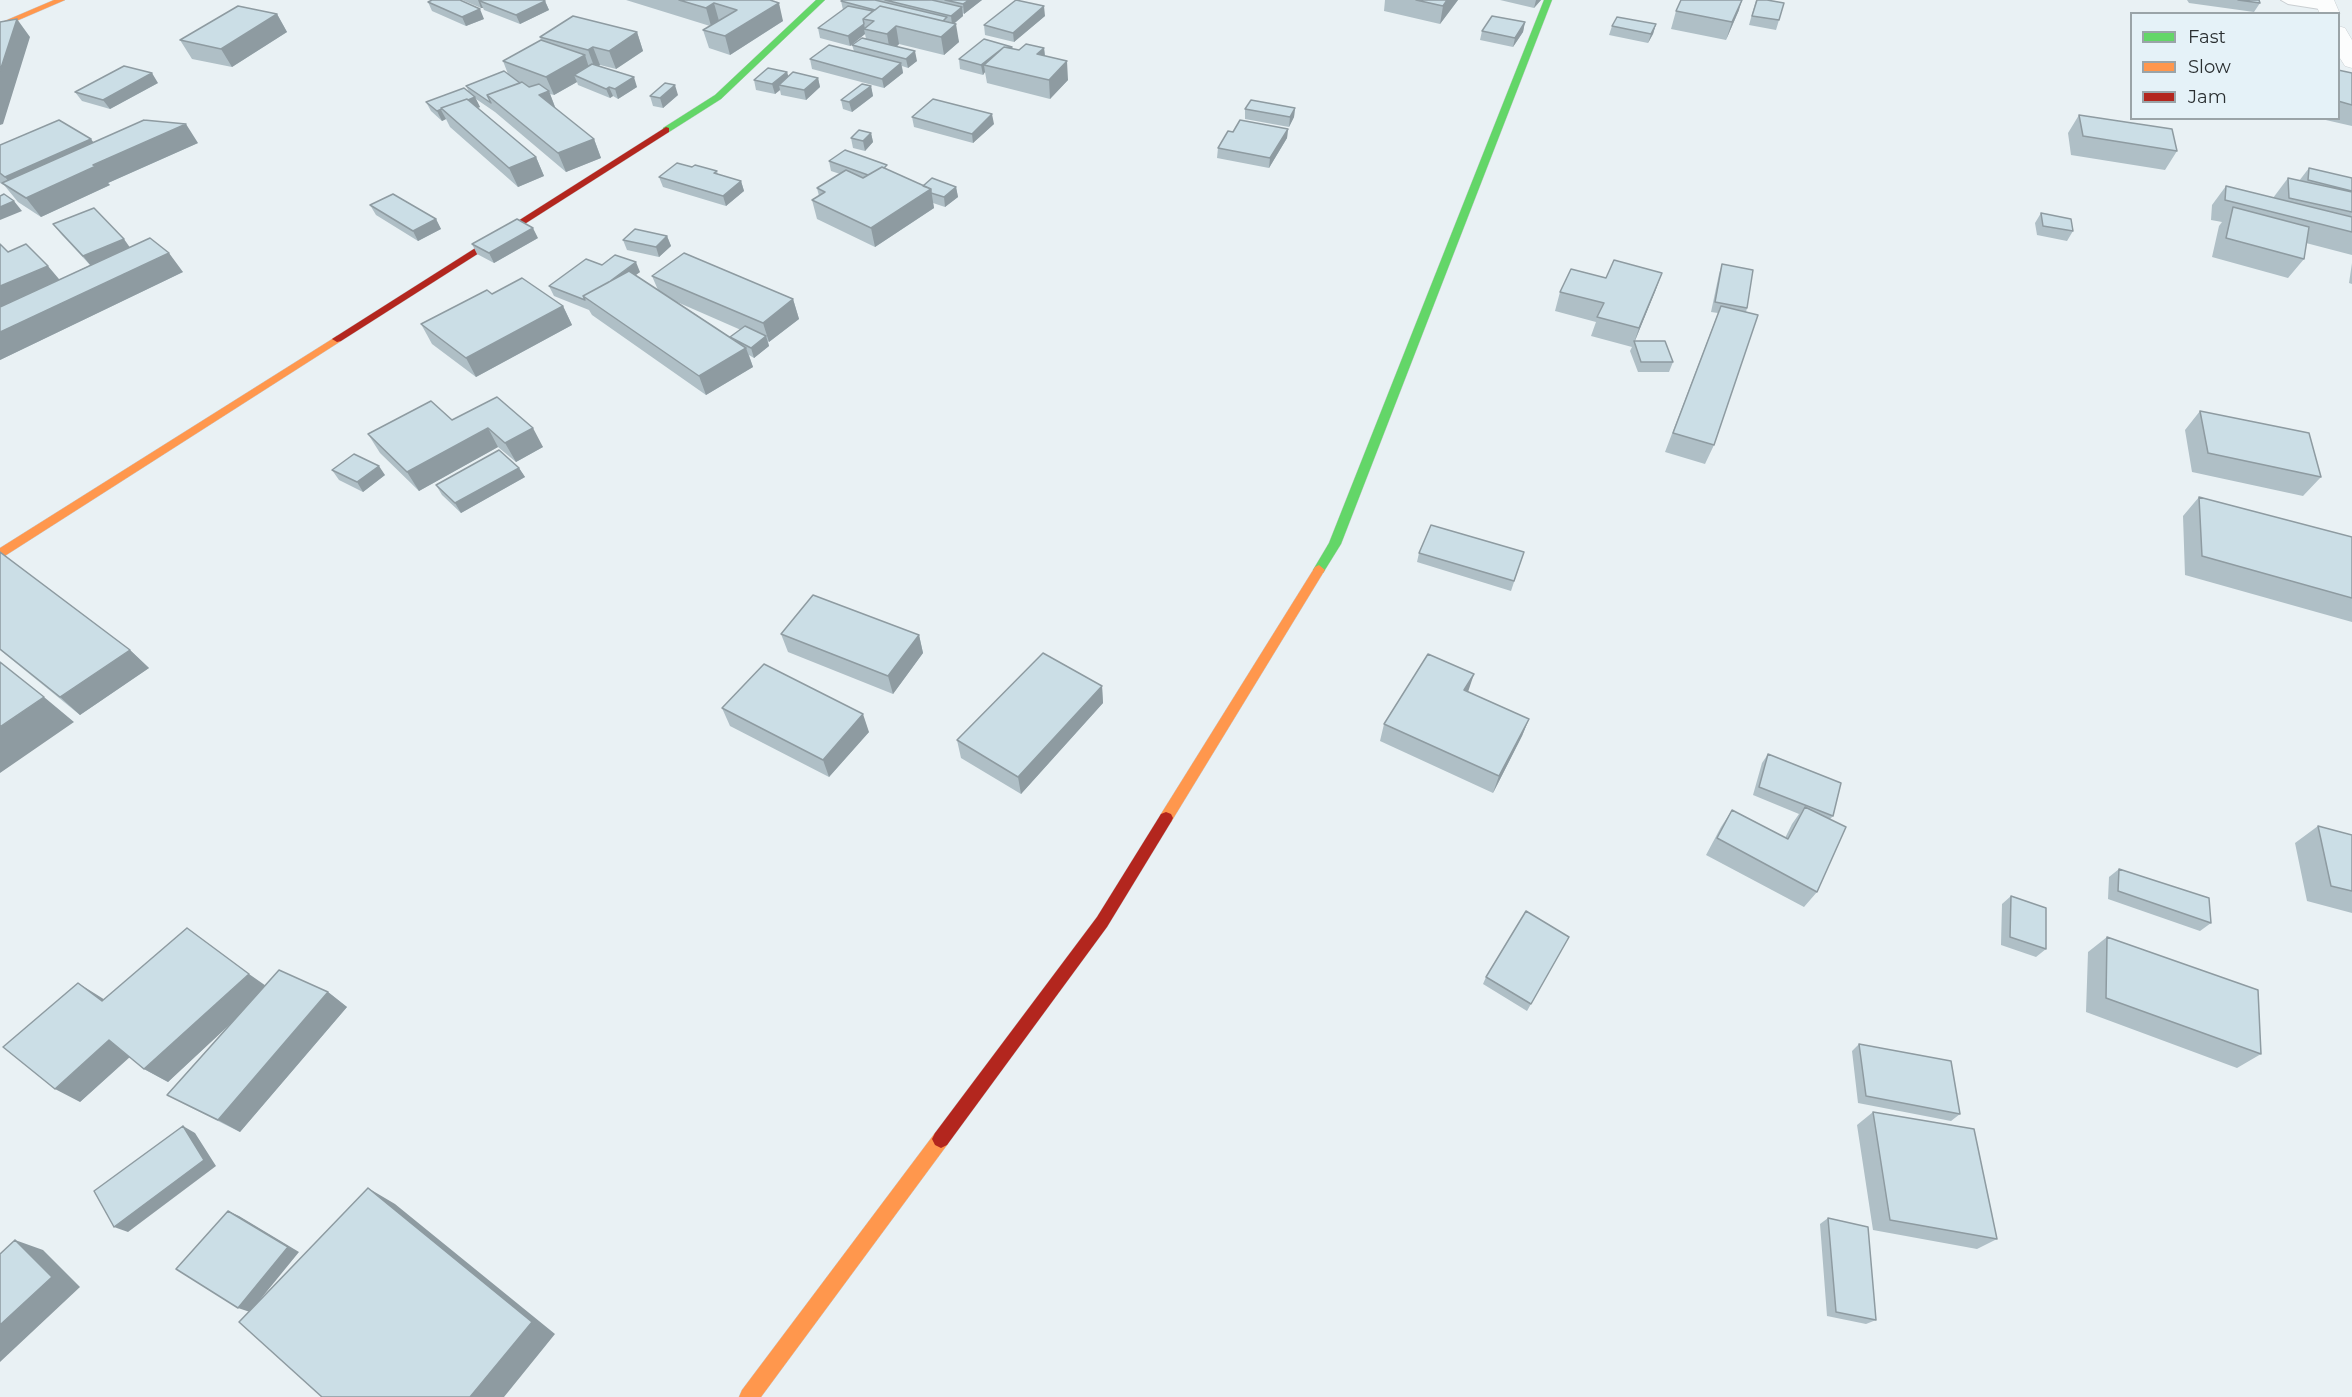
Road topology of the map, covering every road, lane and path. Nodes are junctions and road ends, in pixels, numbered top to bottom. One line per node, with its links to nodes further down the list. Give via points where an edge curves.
1 (62, 0): 6 (street)
2 (821, 0): 9 (street, via 718,97)
3 (1548, 0): 10 (street, via 1335,544 1102,922)
4 (2288, 0): 5 (lane)
5 (2327, 7)
6 (0, 26)
7 (2340, 37): 8 (street)
8 (2352, 62)
9 (0, 554)
10 (749, 1397)

